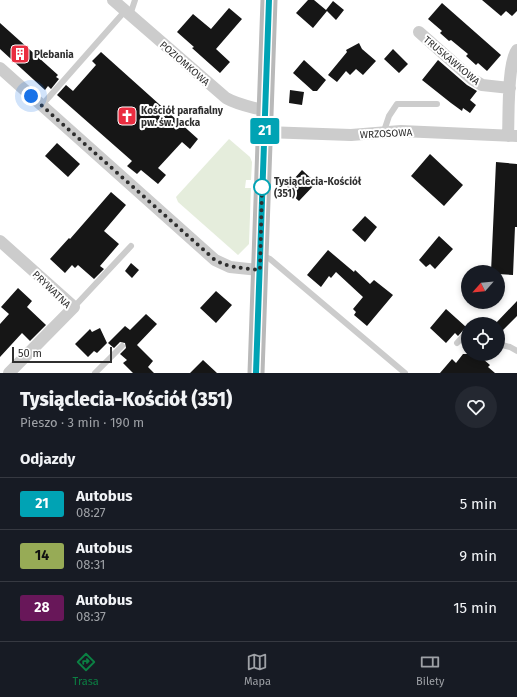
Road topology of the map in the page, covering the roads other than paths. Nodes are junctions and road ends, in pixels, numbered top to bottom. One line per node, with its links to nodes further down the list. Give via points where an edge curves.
1 (113, 0): 4 (street, POZIOMKOWA)
2 (135, 0): 4 (lane)
3 (269, 0): 11 (street)
4 (128, 13): 10 (lane); 11 (street, POZIOMKOWA, via 226,98 242,105)
5 (419, 32): 8 (street, TRUSKAWKOWA, via 482,85)
6 (517, 50): 8 (street, WRZOSOWA, via 511,70)
7 (0, 68): 10 (street)
8 (510, 88): 14 (street, WRZOSOWA)
9 (437, 104): 12 (lane, via 397,104 389,116)
10 (42, 105): 17 (street, via 215,260 230,267)
11 (266, 110): 13 (street)
12 (384, 131): 13 (street, WRZOSOWA, via 351,135); 14 (street, WRZOSOWA)
13 (265, 132): 17 (street)
14 (513, 136)
15 (0, 240): 18 (street, PRYWATNA)
16 (131, 246): 18 (lane)
17 (260, 262): 26 (street); 27 (lane, via 270,259)
18 (74, 307): 24 (street, PRYWATNA)
19 (461, 338): 20 (lane)
20 (457, 343)
21 (122, 346): 25 (lane)
22 (505, 346): 23 (lane)
23 (517, 351)
24 (9, 373)
25 (96, 373)
26 (256, 373)
27 (405, 373)

